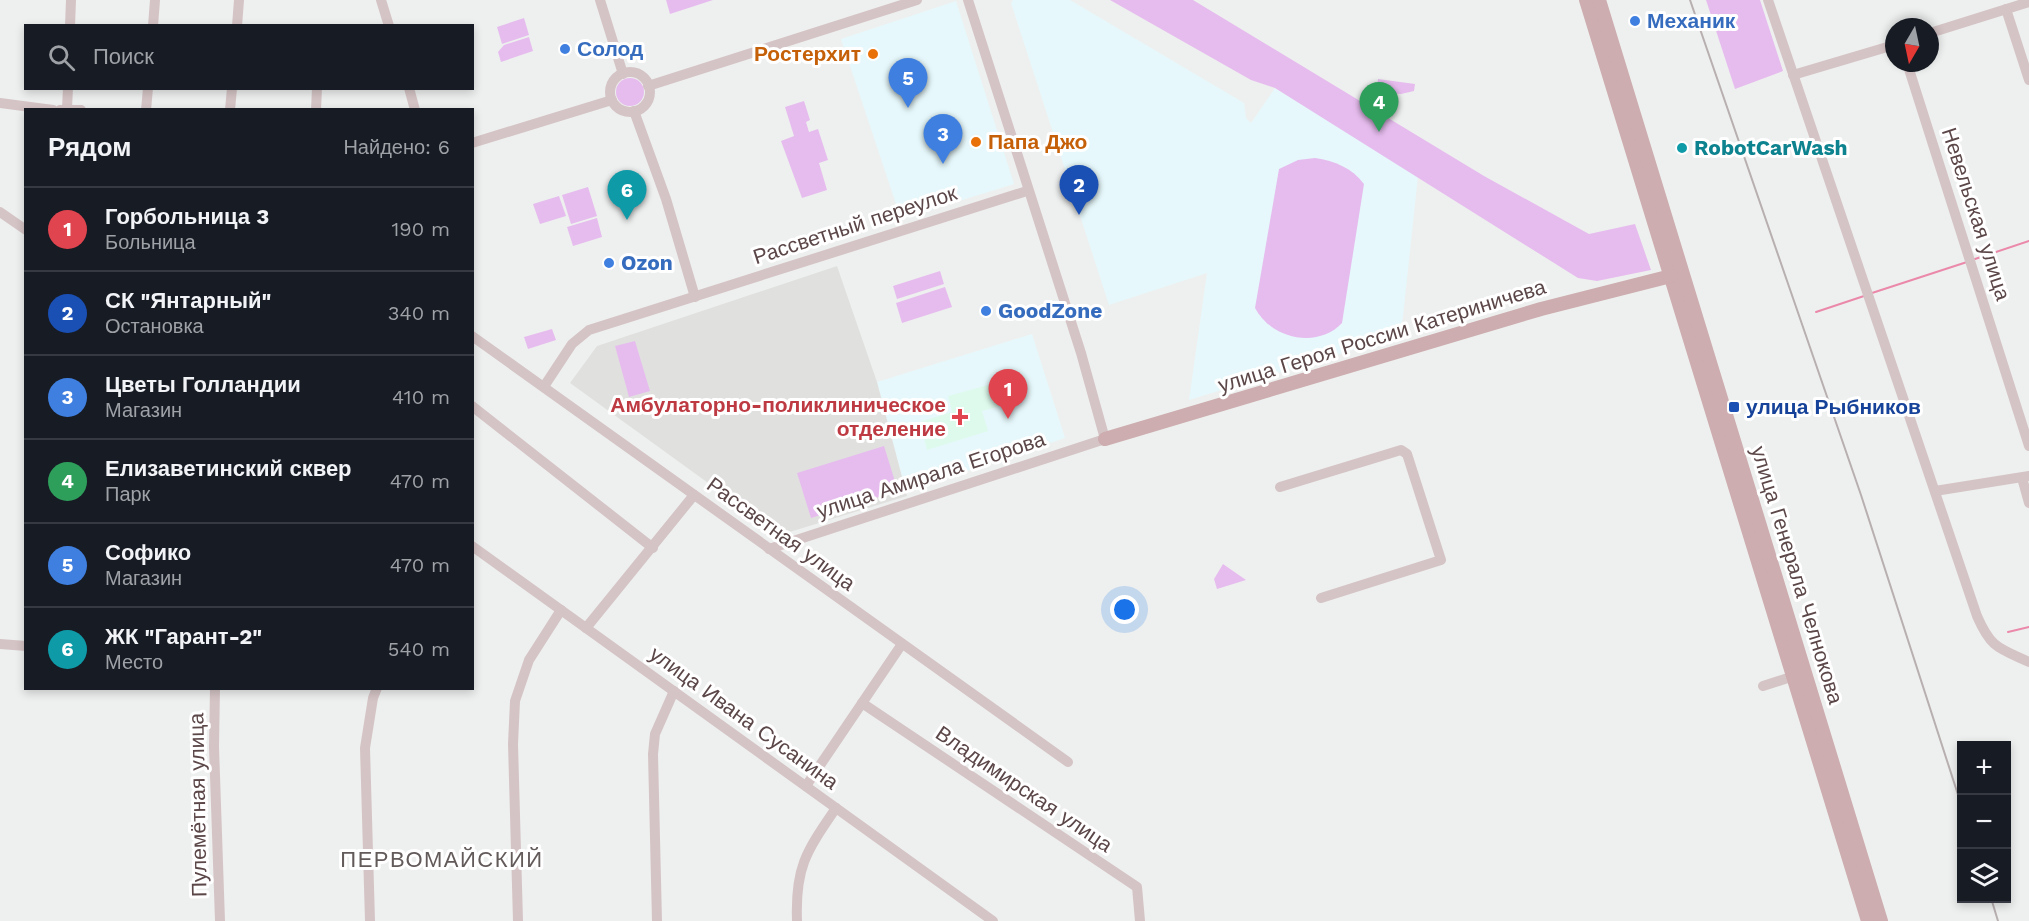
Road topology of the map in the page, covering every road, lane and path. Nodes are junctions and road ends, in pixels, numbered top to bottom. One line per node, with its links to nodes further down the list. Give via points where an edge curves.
1 (71, 0): 13 (street)
2 (155, 0): 14 (street)
3 (239, 0): 15 (street)
4 (381, 0): 16 (street)
5 (600, 0): 20 (street)
6 (917, 0): 23 (street)
7 (968, 0): 39 (street)
8 (1586, 0): 42 (main road, улица Генерала Челнокова)
9 (1599, 0): 81 (main road, улица Генерала Челнокова)
10 (1768, 0): 21 (street)
11 (2029, 2): 12 (street)
12 (2006, 9): 17 (street); 22 (street)
13 (70, 24)
14 (153, 24)
15 (237, 24)
16 (388, 24)
17 (1939, 30)
18 (1885, 48): 21 (street)
19 (1910, 72): 48 (street, Невельская улица)
20 (623, 74): 23 (street, via 639,75); 29 (street, via 612,83)
21 (1793, 75): 51 (street)
22 (2029, 80)
23 (648, 86): 37 (street, via 646,103)
24 (68, 90): 32 (street)
25 (148, 90): 33 (street)
26 (232, 90): 34 (street)
27 (317, 90): 35 (street)
28 (410, 90): 36 (street)
29 (612, 100): 37 (street, via 621,110); 38 (street)
30 (0, 103): 31 (street)
31 (38, 108)
32 (64, 108)
33 (146, 108)
34 (230, 108)
35 (316, 108)
36 (414, 108)
37 (634, 111): 43 (street)
38 (474, 142)
39 (1027, 191): 43 (street, Рассветный переулок); 47 (street, via 1078,343)
40 (0, 212): 41 (street)
41 (24, 229)
42 (1671, 276): 47 (main road, улица Героя России Катериничева, via 1541,309); 64 (main road, улица Генерала Челнокова)
43 (695, 297): 45 (street, Рассветный переулок, via 583,334)
44 (474, 337): 45 (street, Рассветная улица)
45 (545, 386): 52 (street, Рассветная улица)
46 (474, 408): 55 (street)
47 (1105, 439): 56 (street, улица Амирала Егорова)
48 (2029, 446)
49 (2025, 477): 51 (street); 53 (street)
50 (1280, 487): 57 (street, via 1401,450 1407,454 1441,560)
51 (1935, 491): 63 (street, via 1987,639)
52 (694, 495): 55 (street); 56 (street, Рассветная улица)
53 (2029, 503)
54 (474, 547): 58 (street, улица Ивана Сусанина)
55 (653, 548): 59 (street)
56 (769, 549): 61 (street, Рассветная улица)
57 (1321, 598)
58 (561, 610): 59 (street, улица Ивана Сусанина); 75 (street, via 530,660 515,701)
59 (586, 628): 68 (street, улица Ивана Сусанина)
60 (0, 644): 62 (street)
61 (902, 644): 69 (street); 70 (street, Рассветная улица)
62 (24, 646)
63 (2029, 662)
64 (1794, 676): 65 (street); 80 (main road, улица Генерала Челнокова)
65 (1763, 686)
66 (215, 690): 73 (street, Пулемётная улица)
67 (376, 690): 74 (street, via 365,748)
68 (674, 692): 71 (street, улица Ивана Сусанина); 76 (street, via 656,734 653,754)
69 (862, 703): 71 (street); 79 (street, Владимирская улица, via 1137,887)
70 (1068, 762)
71 (806, 786): 72 (street, улица Ивана Сусанина)
72 (836, 808): 77 (street, via 807,851 800,870); 78 (street, улица Ивана Сусанина)
73 (220, 921)
74 (370, 921)
75 (518, 921)
76 (657, 921)
77 (797, 921)
78 (993, 921)
79 (1140, 921)
80 (1868, 921)
81 (1881, 921)

